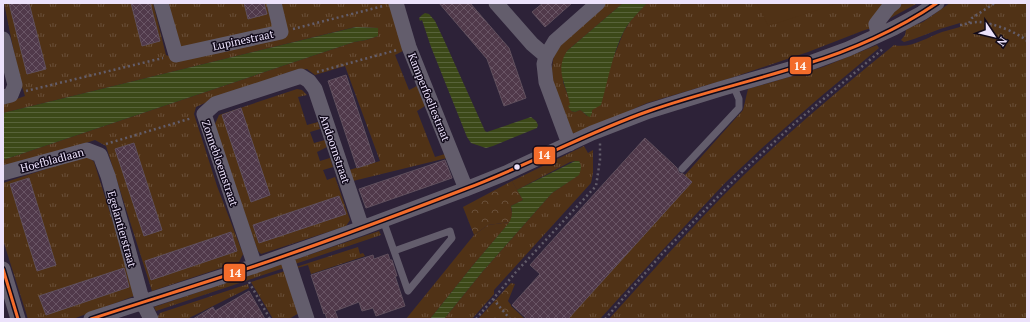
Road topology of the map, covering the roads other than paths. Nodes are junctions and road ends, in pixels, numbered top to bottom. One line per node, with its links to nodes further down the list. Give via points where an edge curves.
1 (161, 3): 2 (street, Lupinestraat, via 176,55 281,32)
2 (274, 3)
3 (496, 3): 10 (street)
4 (598, 3): 10 (street, via 555,41)
5 (894, 3): 8 (street, via 876,24)
6 (937, 3): 8 (street)
7 (391, 4): 18 (street, Kamperfoeliestraat)
8 (878, 35): 12 (street, via 848,50)
9 (3, 39): 13 (street, via 15,85)
10 (546, 56): 14 (street, via 546,82)
11 (301, 76): 20 (street, Andoornstraat, via 310,81 315,89); 23 (street, Zonnebloemstraat, via 215,104 204,114)
12 (734, 85): 14 (street, via 649,111); 16 (lane, via 739,108)
13 (7, 96)
14 (569, 144): 18 (street)
15 (93, 152): 17 (street, Hoefbladlaan); 25 (street, Egelantierstraat, via 108,176)
16 (682, 169)
17 (3, 173)
18 (466, 189): 19 (street)
19 (383, 220): 20 (street); 21 (lane)
20 (362, 228): 22 (street)
21 (394, 251): 21 (lane, via 401,248 450,231 452,238 408,291)
22 (286, 255): 23 (street); 29 (street)
23 (255, 266): 25 (street)
24 (3, 269): 26 (street)
25 (143, 303): 27 (street); 28 (street, Egelantierstraat)
26 (18, 319)
27 (91, 319)
28 (151, 319)
29 (307, 319)

